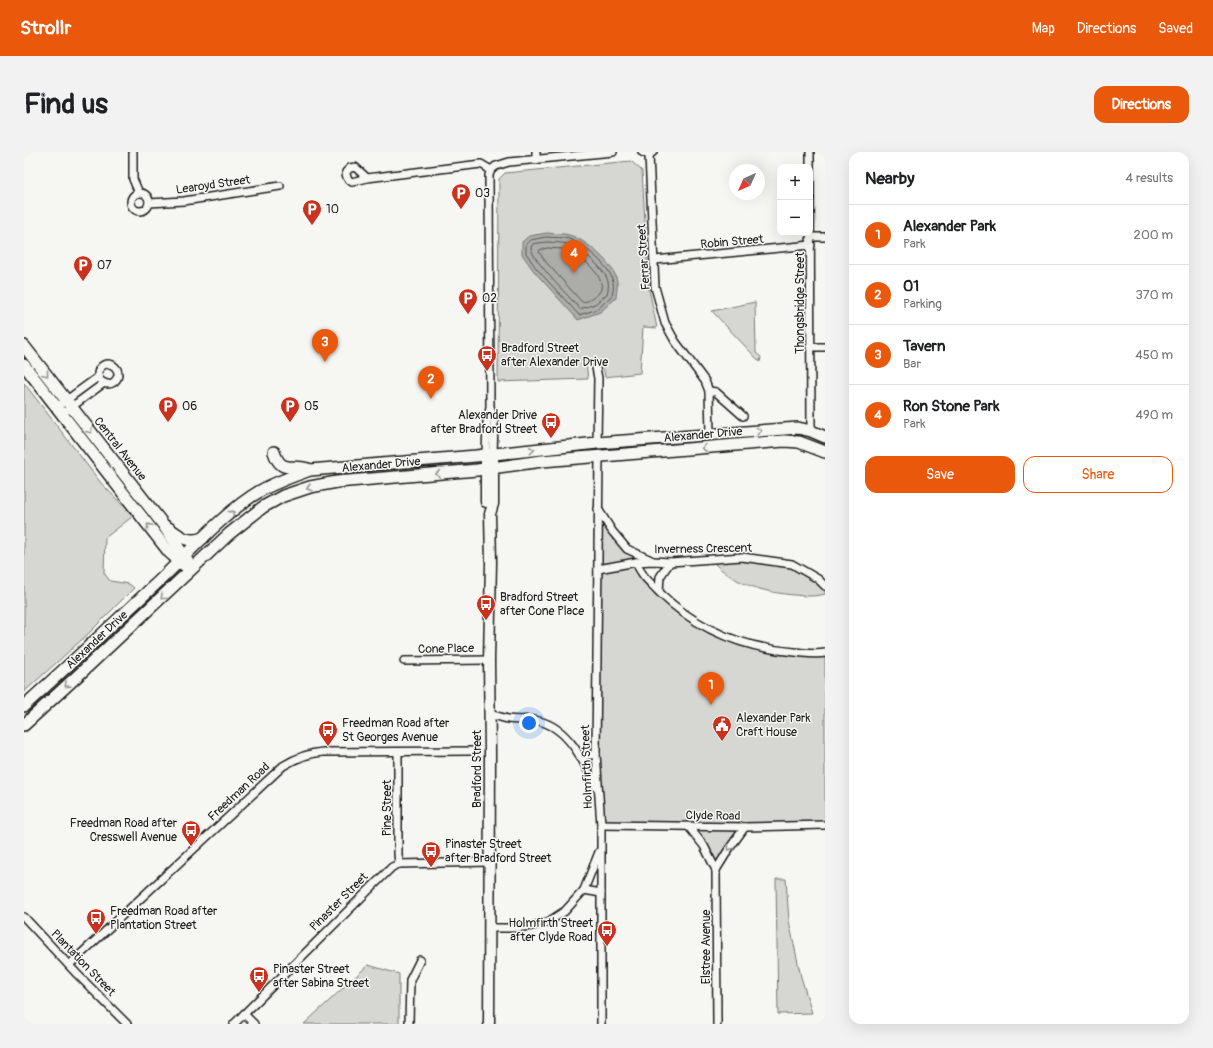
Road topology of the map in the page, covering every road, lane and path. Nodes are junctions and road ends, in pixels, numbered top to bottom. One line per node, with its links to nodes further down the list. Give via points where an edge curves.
1 (133, 152): 10 (street, via 133,179)
2 (536, 152): 6 (street)
3 (613, 152): 6 (street)
4 (810, 152): 12 (street, Thongsbridge Street)
5 (648, 153): 15 (street, Ferrar Street)
6 (536, 160): 7 (street, via 503,163)
7 (491, 170): 8 (street, via 480,164); 33 (street, Bradford Street, via 490,408 494,422)
8 (367, 178)
9 (280, 186): 11 (street, Learoyd Street, via 184,201)
10 (139, 193): 11 (street, via 146,196); 11 (street, via 131,200 133,208 142,210)
11 (149, 202)
12 (811, 237): 13 (street); 14 (street, Thongsbridge Street)
13 (825, 237)
14 (811, 245): 15 (street, Robin Street); 17 (street, Thongsbridge Street)
15 (655, 260): 23 (street, Ferrar Street, via 656,287 665,323)
16 (24, 346): 24 (main road, Central Avenue, one-way to 24)
17 (810, 347): 18 (street); 27 (street, Thongsbridge Street)
18 (825, 347)
19 (24, 365): 25 (main road, Central Avenue)
20 (596, 368): 30 (street)
21 (98, 377): 22 (street); 22 (street, via 104,365 116,368 116,380 111,384); 24 (street)
22 (104, 383): 24 (street)
23 (709, 391): 26 (street, Ferrar Street, via 716,392); 28 (street, Ferrar Street)
24 (69, 403): 25 (street); 38 (main road, Central Avenue, one-way to 38)
25 (59, 410): 40 (main road, Central Avenue, one-way to 25)
26 (743, 416)
27 (811, 431): 28 (main road, Alexander Drive, one-way to 27, via 798,428); 29 (main road, Alexander Drive)
28 (710, 434): 30 (main road, Alexander Drive)
29 (825, 437)
30 (597, 443): 33 (main road, Alexander Drive, one-way to 30)
31 (274, 452): 36 (main road, via 278,463 284,467)
32 (825, 452): 34 (main road, Alexander Drive, one-way to 34, via 799,442 784,441)
33 (490, 454): 35 (street, Bradford Street); 36 (main road, Alexander Drive)
34 (599, 456): 35 (main road, Alexander Drive); 37 (street, Holmfirth Street)
35 (490, 469): 46 (main road, Alexander Drive, one-way to 46, via 337,482 283,496 246,519); 51 (street, Bradford Street, via 493,504 490,514)
36 (310, 470): 39 (main road, Alexander Drive, one-way to 36, via 260,492)
37 (598, 509): 42 (street, via 627,549); 45 (street, Holmfirth Street)
38 (162, 523): 39 (main road, via 188,541); 41 (main road, Central Avenue)
39 (203, 538): 41 (main road, Alexander Drive)
40 (162, 544): 41 (main road, Central Avenue); 47 (main road, via 166,558)
41 (182, 559): 46 (main road, Central Avenue); 47 (main road, Alexander Drive)
42 (653, 561): 43 (street, Inverness Crescent); 44 (street, Inverness Crescent)
43 (636, 562): 45 (street, Inverness Crescent); 49 (street, via 641,574)
44 (670, 562): 48 (street, Inverness Crescent, via 742,557 792,564); 49 (street, via 660,576)
45 (598, 569): 58 (street, Holmfirth Street)
46 (192, 570): 55 (main road, Alexander Drive, one-way to 55)
47 (158, 582): 53 (main road, Alexander Drive)
48 (825, 586)
49 (659, 591): 50 (street, via 692,619 718,634 742,643 776,651 817,655)
50 (825, 653)
51 (489, 660): 52 (street, Cone Place); 54 (street, Bradford Street)
52 (404, 661)
53 (24, 706)
54 (490, 715): 59 (street, via 547,723 567,738); 66 (street, Bradford Street)
55 (24, 725)
56 (472, 751): 57 (street, Freedman Road)
57 (398, 752): 67 (street, Pine Street); 74 (street, Freedman Road, via 312,753 283,766)
58 (596, 754): 59 (street); 60 (street, Holmfirth Street)
59 (580, 756): 60 (street)
60 (598, 791): 61 (street, Holmfirth Street)
61 (601, 825): 63 (street, Clyde Road); 65 (street, Holmfirth Street)
62 (825, 825): 64 (street, Clyde Road)
63 (689, 827): 64 (street, Clyde Road); 68 (street, Elstree Avenue, via 704,846)
64 (745, 827): 68 (street, one-way to 68)
65 (600, 849): 69 (street); 70 (street, Holmfirth Street)
66 (490, 862): 67 (street); 72 (street, Bradford Street)
67 (399, 864): 75 (street, Pinaster Street, via 385,872)
68 (716, 870): 82 (street, Elstree Avenue)
69 (584, 890): 70 (street); 72 (street, via 565,911 548,922 520,928)
70 (601, 893): 81 (street, Holmfirth Street)
71 (24, 917): 74 (street, Plantation Street)
72 (490, 928): 80 (street, Bradford Street)
73 (420, 960): 79 (street, via 410,980)
74 (69, 965): 76 (street, Plantation Street)
75 (244, 1014): 77 (street, Pinaster Street); 78 (street)
76 (127, 1024)
77 (234, 1024)
78 (254, 1024)
79 (409, 1024)
80 (489, 1024)
81 (601, 1024)
82 (717, 1024)

